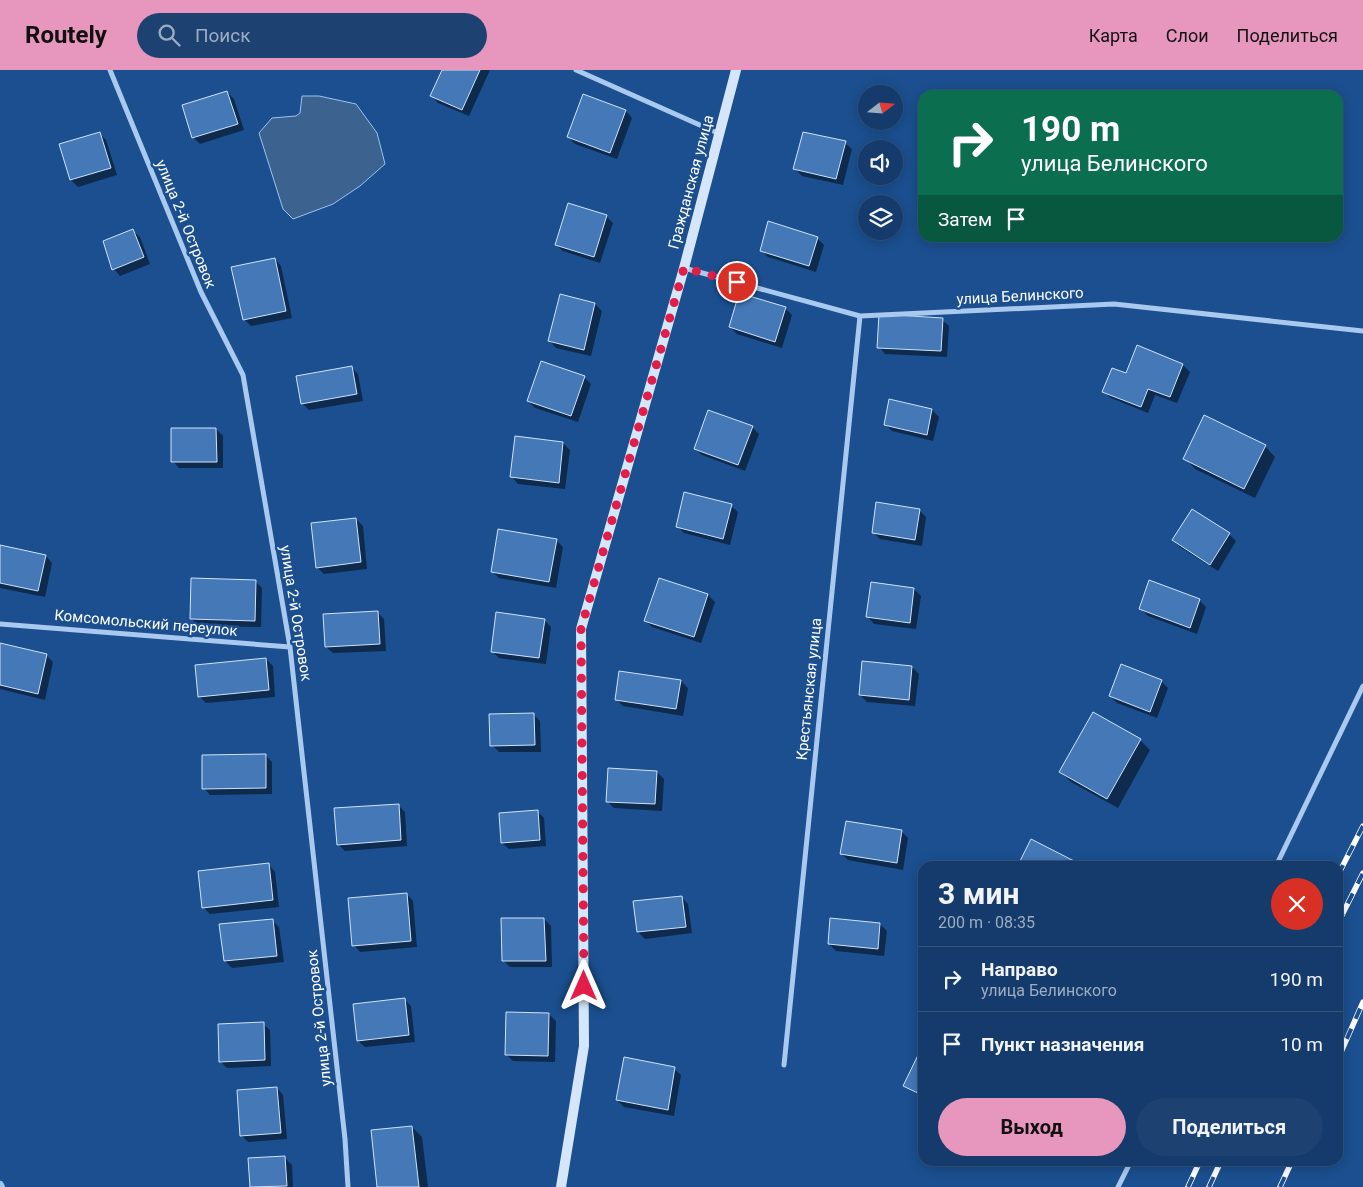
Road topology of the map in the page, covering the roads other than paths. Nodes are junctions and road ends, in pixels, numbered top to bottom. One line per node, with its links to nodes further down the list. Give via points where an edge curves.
1 (110, 70): 9 (street, улица 2-й Островок, via 200,292 243,375)
2 (576, 70): 4 (street)
3 (736, 70): 4 (street, Гражданская улица)
4 (720, 135): 5 (street, Гражданская улица)
5 (684, 268): 6 (street, улица Белинского); 15 (street, Гражданская улица, via 581,629 584,1046)
6 (860, 316): 7 (street, улица Белинского, via 1114,304); 12 (street, Крестьянская улица)
7 (1363, 331)
8 (0, 624): 9 (street, Комсомольский переулок)
9 (290, 647): 14 (street, улица 2-й Островок)
10 (1363, 686): 11 (street)
11 (1278, 861)
12 (784, 1065)
13 (1128, 1166): 16 (street)
14 (348, 1187)
15 (561, 1187)
16 (1118, 1187)

